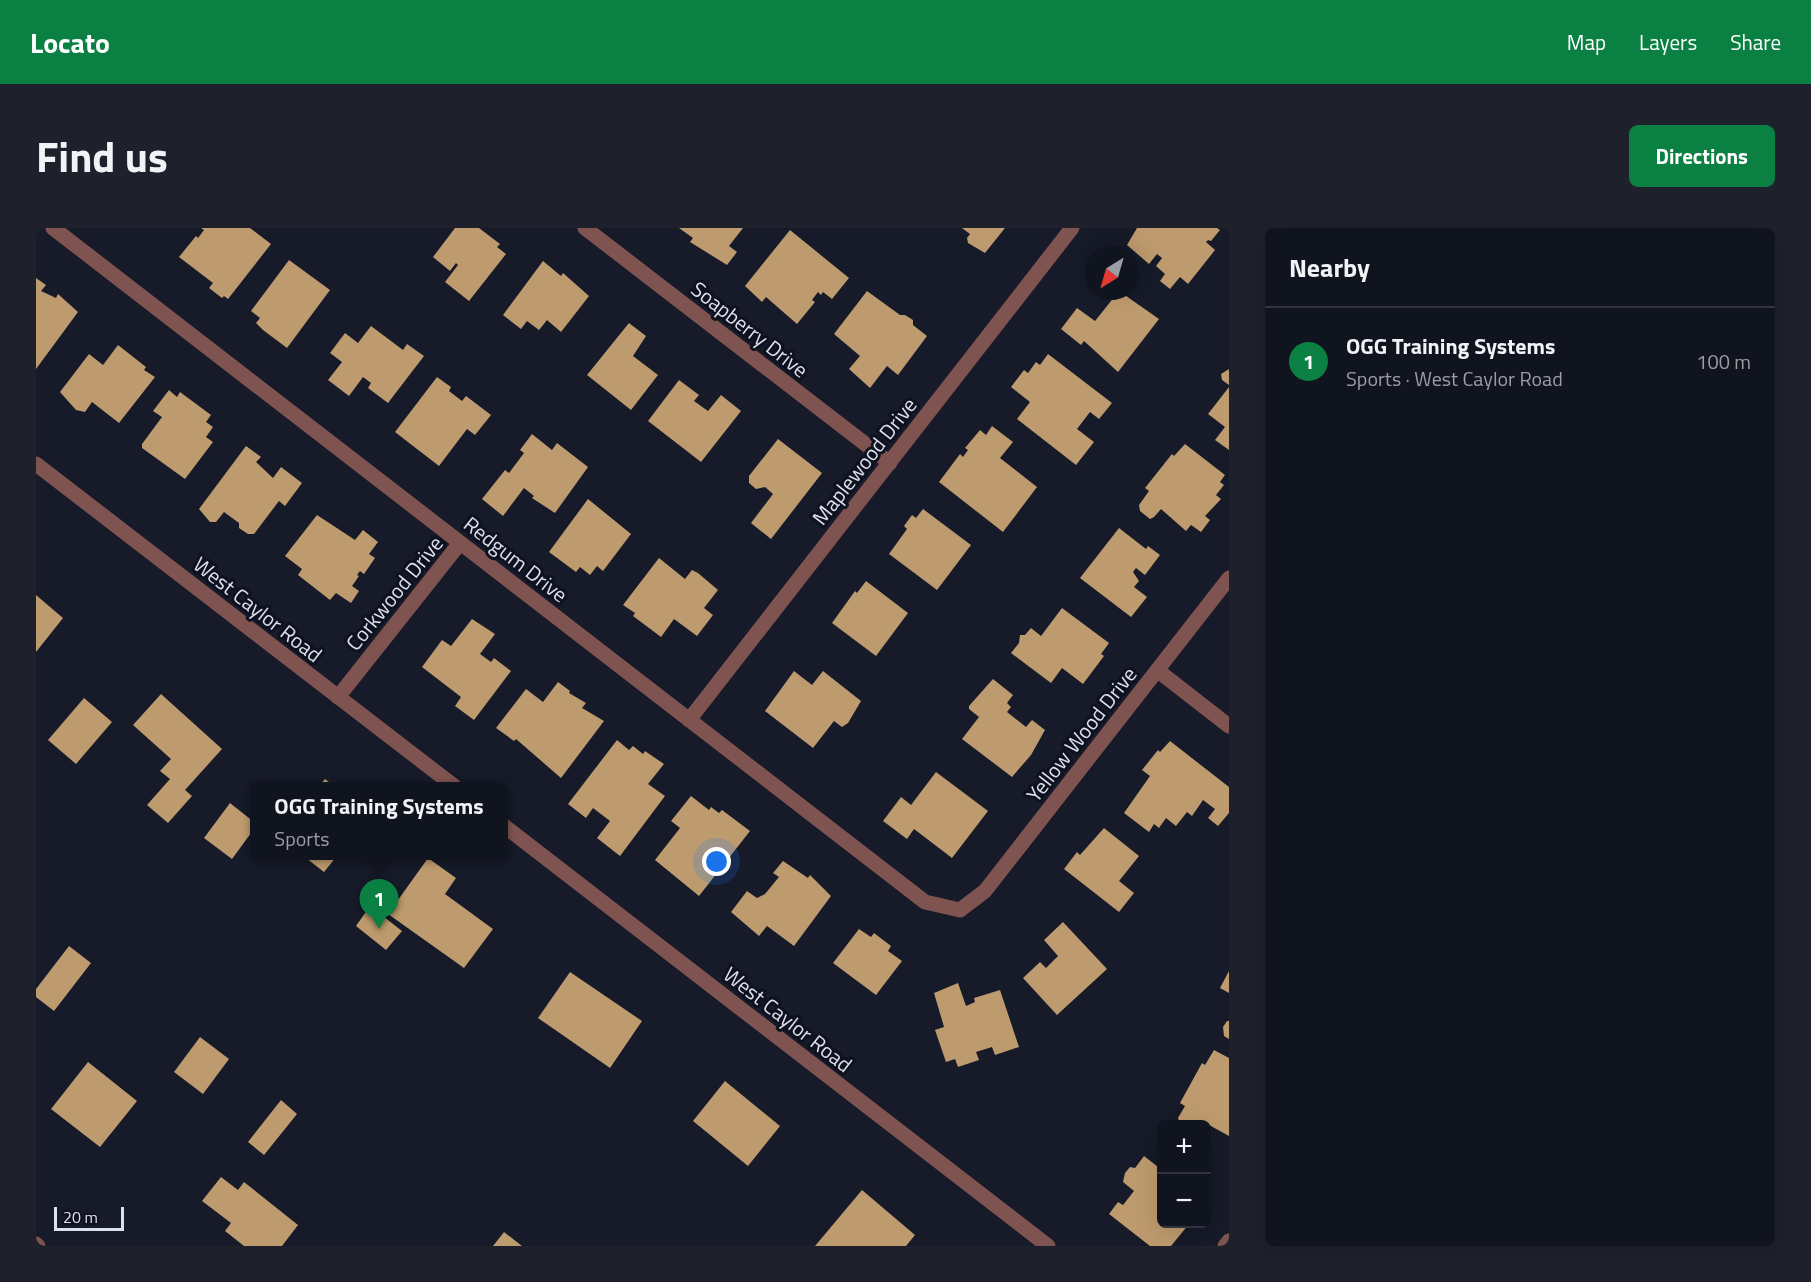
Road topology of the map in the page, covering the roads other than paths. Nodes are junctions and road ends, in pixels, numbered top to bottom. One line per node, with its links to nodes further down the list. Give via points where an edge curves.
1 (53, 228): 6 (street, Redgum Drive)
2 (585, 228): 4 (street, Soapberry Drive)
3 (1072, 228): 4 (street, Maplewood Drive)
4 (890, 462): 10 (street, Maplewood Drive)
5 (36, 464): 9 (street, West Caylor Road)
6 (460, 543): 9 (street, Corkwood Drive); 10 (street, Redgum Drive)
7 (1229, 578): 8 (street, Yellow Wood Drive)
8 (1157, 670): 11 (street); 14 (street, Yellow Wood Drive, via 985,891)
9 (338, 697): 12 (street, West Caylor Road)
10 (689, 720): 14 (street, Redgum Drive, via 925,902)
11 (1229, 726)
12 (449, 782)
13 (508, 828): 16 (street, West Caylor Road)
14 (960, 910)
15 (1229, 1241): 17 (street)
16 (1048, 1246)
17 (1225, 1246)

